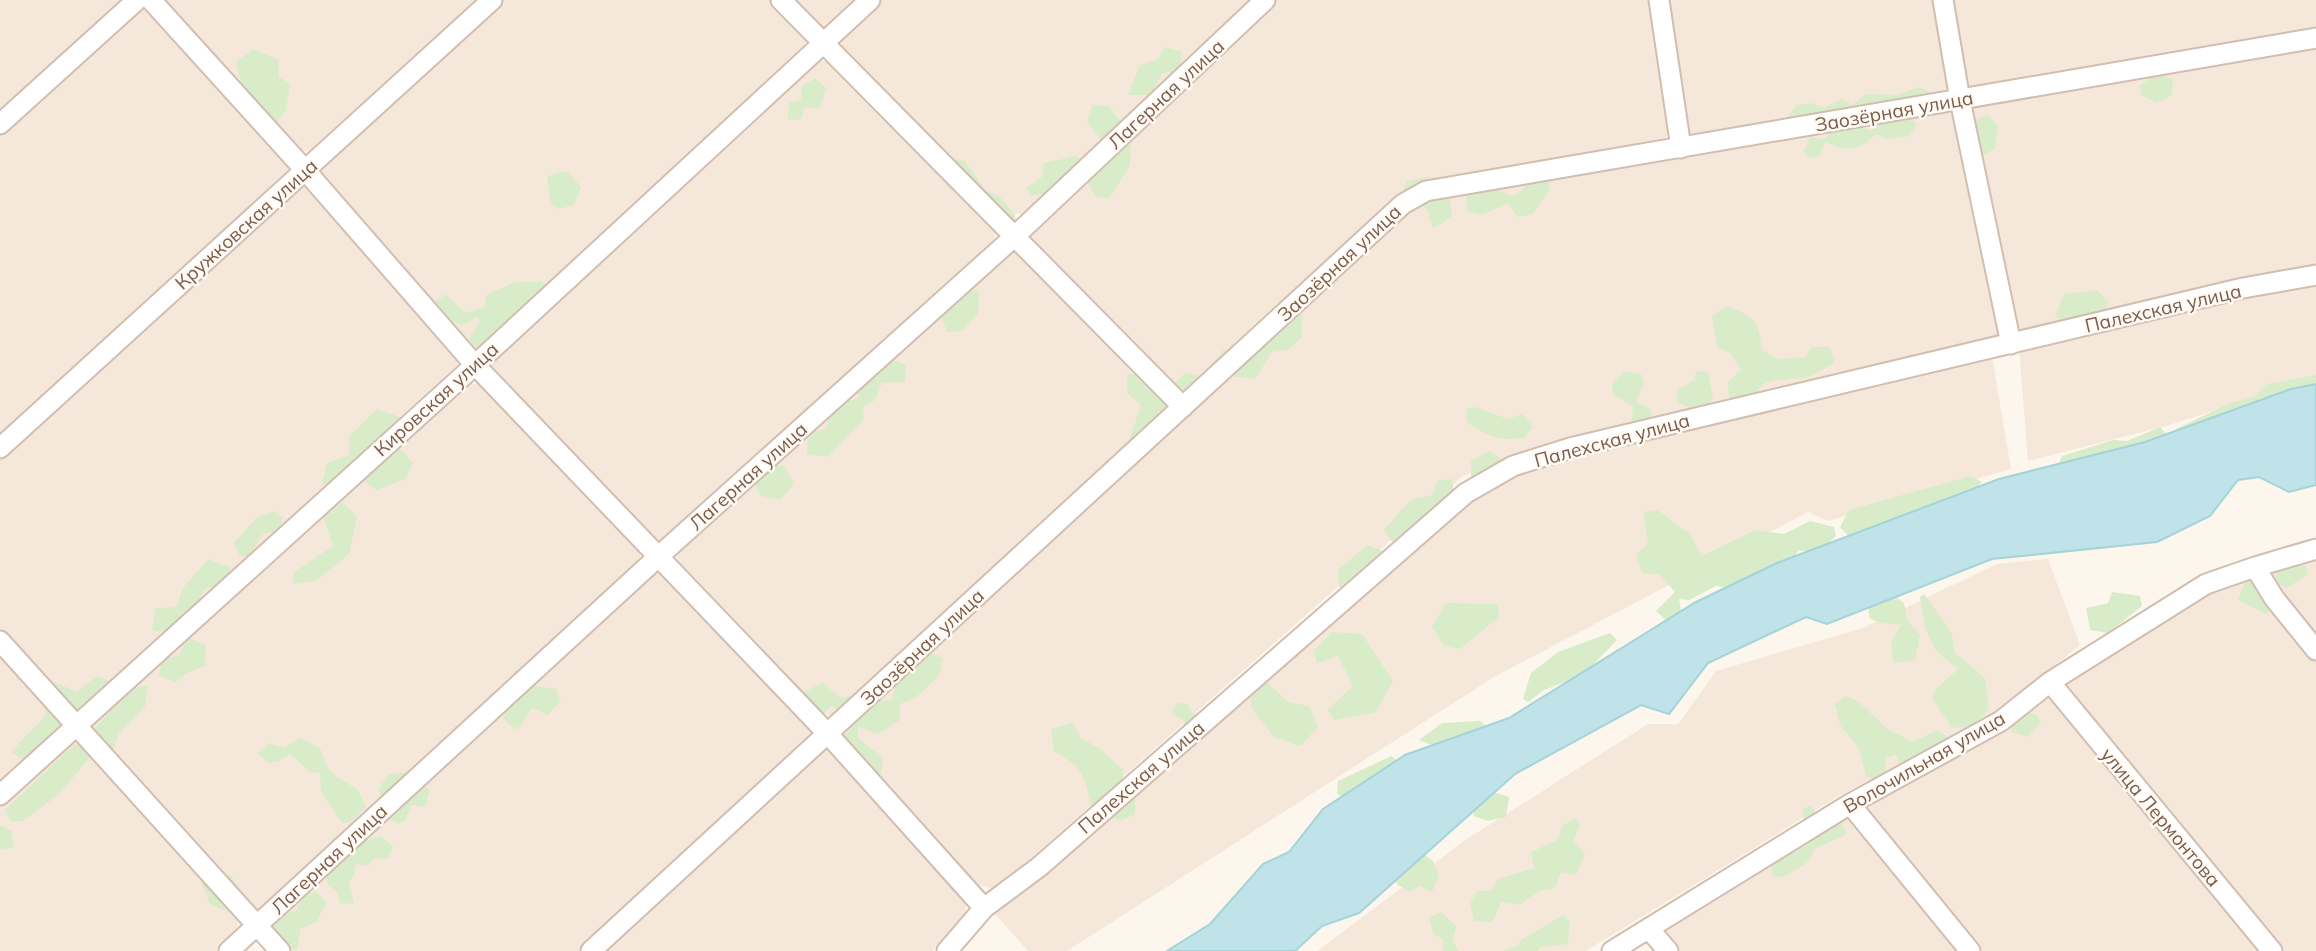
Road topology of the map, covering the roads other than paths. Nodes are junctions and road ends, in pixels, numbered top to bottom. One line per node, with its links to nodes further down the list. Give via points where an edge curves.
1 (137, 0): 12 (street)
2 (151, 0): 14 (street)
3 (492, 0): 14 (street, Кружковская улица)
4 (781, 0): 10 (street)
5 (870, 0): 10 (street, Кировская улица)
6 (1265, 0): 15 (street, Лагерная улица)
7 (1659, 0): 13 (street)
8 (1944, 0): 11 (street)
9 (2316, 38): 11 (street, Заозёрная улица)
10 (822, 44): 15 (street); 18 (street, Кировская улица)
11 (1960, 100): 13 (street, Заозёрная улица); 17 (street)
12 (0, 124)
13 (1681, 148): 19 (street, Заозёрная улица, via 1426,191 1403,204)
14 (305, 170): 18 (street); 20 (street, Кружковская улица)
15 (1015, 236): 19 (street); 22 (street, Лагерная улица)
16 (2316, 275): 17 (street, Палехская улица)
17 (2011, 344): 31 (street, Палехская улица, via 1570,448 1513,466 1466,494 1038,867)
18 (475, 365): 22 (street); 27 (street, Кировская улица)
19 (1183, 407): 28 (street, Заозёрная улица)
20 (0, 448)
21 (2316, 549): 23 (street, Волочильная улица)
22 (659, 556): 28 (street); 32 (street, Лагерная улица)
23 (2255, 567): 25 (street); 26 (street, Волочильная улица, via 2206,584)
24 (0, 641): 27 (street)
25 (2316, 650)
26 (2050, 682): 30 (street, Волочильная улица, via 1991,727); 41 (street, улица Лермонтова)
27 (75, 726): 29 (street, Кировская улица); 32 (street)
28 (828, 734): 31 (street); 36 (street, Заозёрная улица)
29 (0, 795)
30 (1850, 804): 33 (street, Волочильная улица); 40 (street)
31 (984, 908): 37 (street, Палехская улица)
32 (256, 926): 34 (street, Лагерная улица); 35 (street)
33 (1650, 929): 38 (street, Волочильная улица); 39 (street)
34 (229, 951)
35 (280, 951)
36 (591, 951)
37 (947, 951)
38 (1612, 951)
39 (1668, 951)
40 (1970, 951)
41 (2272, 951)

